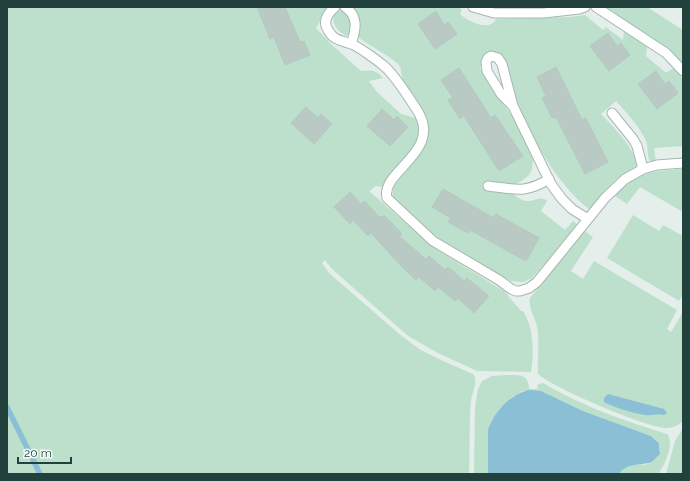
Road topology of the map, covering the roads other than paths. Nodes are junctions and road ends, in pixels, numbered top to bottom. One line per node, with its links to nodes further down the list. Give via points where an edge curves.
1 (335, 7): 6 (lane, via 328,13 326,26 338,40)
2 (345, 7): 6 (lane, via 356,22)
3 (473, 7): 4 (lane, via 494,13 544,13)
4 (585, 7)
5 (596, 7): 7 (lane, via 666,53)
6 (351, 44): 14 (lane, via 391,73 421,119 422,140 418,150 391,182 386,193 391,202 433,241 511,289 520,291 530,288 537,282)
7 (683, 70)
8 (513, 106): 8 (lane, via 501,94 487,71 486,62 491,56 498,58 502,64); 12 (lane)
9 (612, 113): 11 (lane, via 637,146)
10 (683, 163): 11 (lane, via 657,164)
11 (643, 169): 14 (lane, via 625,179)
12 (549, 179): 13 (lane, via 528,189); 14 (lane, via 562,199)
13 (488, 186)
14 (588, 219)

